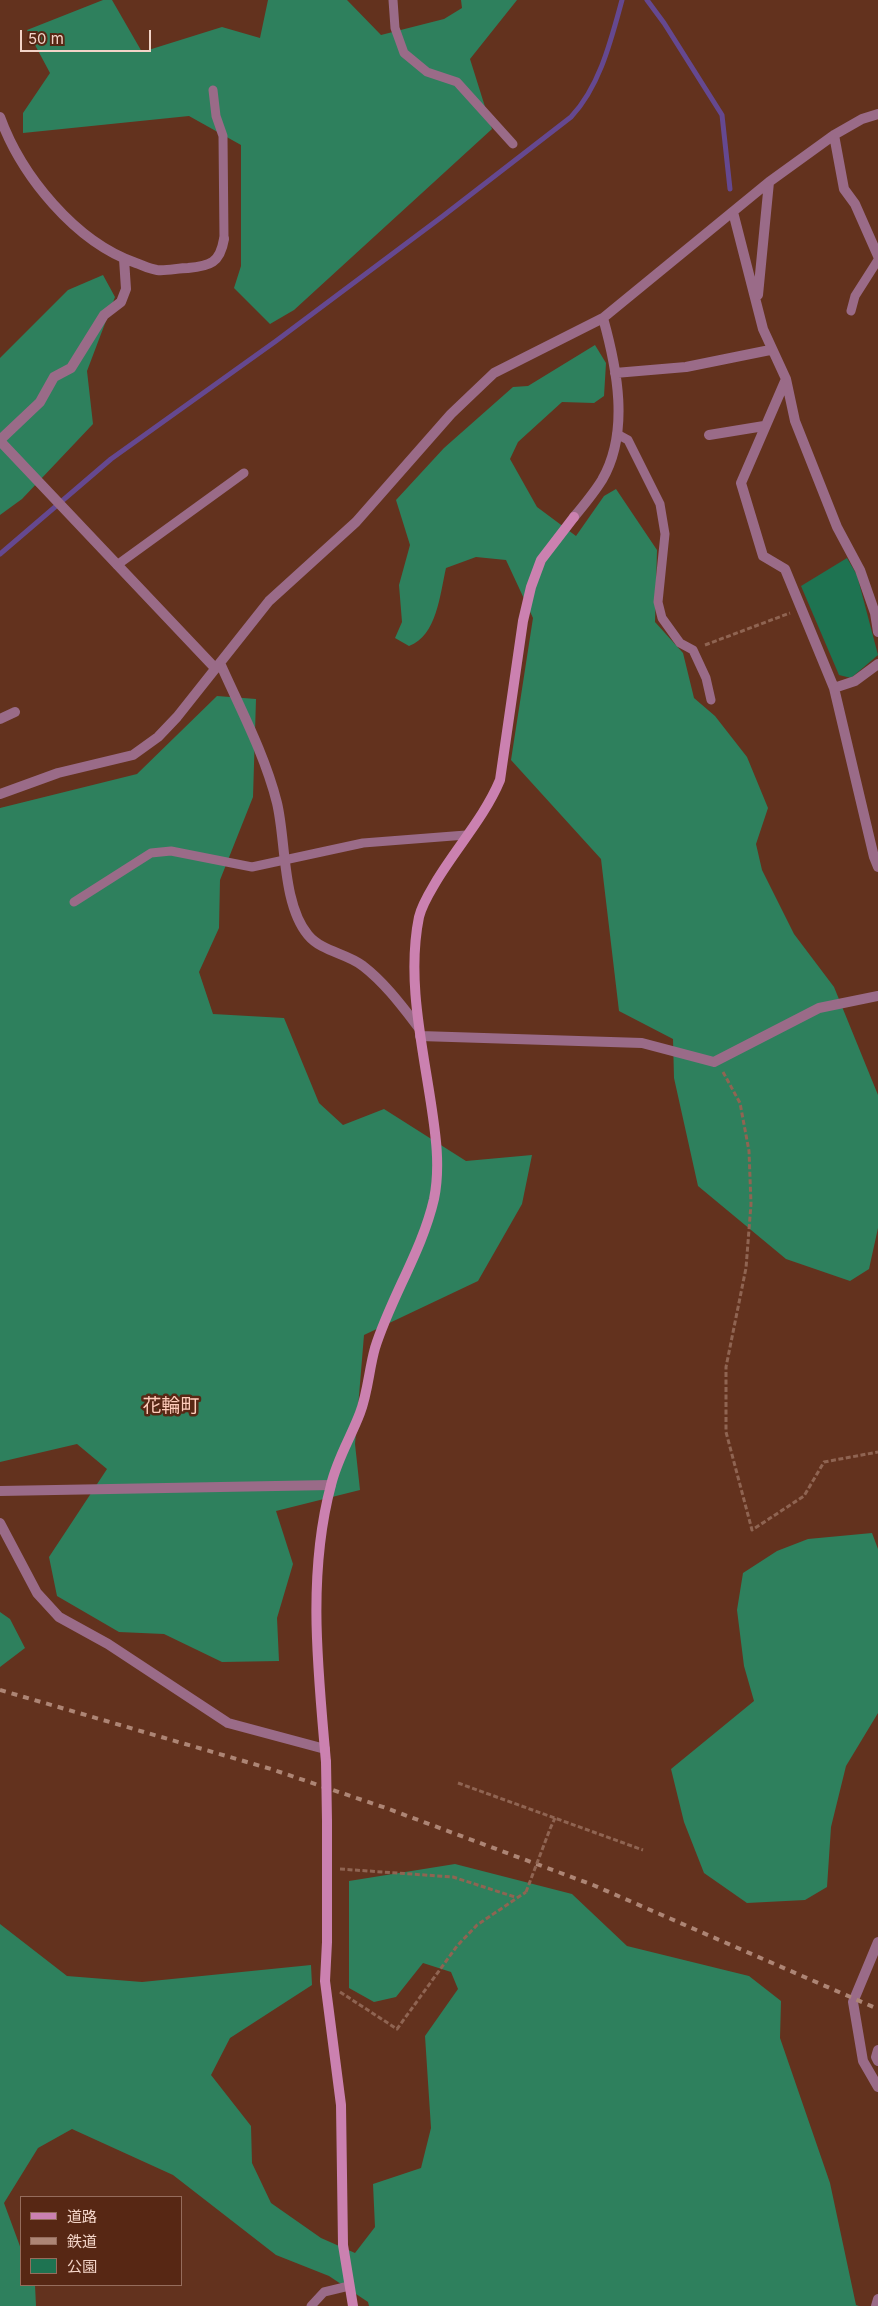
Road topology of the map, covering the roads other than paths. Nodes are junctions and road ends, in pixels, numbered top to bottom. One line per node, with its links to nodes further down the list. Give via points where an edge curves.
1 (393, 0): 7 (lane, via 395,28 404,53 427,72 457,82)
2 (213, 90): 10 (lane, via 216,116 223,136)
3 (878, 114): 6 (street)
4 (0, 117): 5 (street)
5 (2, 129): 12 (street, via 37,186 92,241)
6 (834, 134): 8 (street); 11 (street, via 844,189 855,204)
7 (513, 144)
8 (769, 182): 9 (street); 14 (street)
9 (733, 212): 14 (street); 16 (street)
10 (224, 239): 12 (street, via 216,260 205,266 157,270)
11 (878, 256)
12 (124, 259): 23 (street, via 126,288 121,302 104,315 71,368 54,377 40,402)
13 (878, 260): 15 (lane, via 855,296)
14 (757, 303): 17 (street)
15 (851, 311)
16 (603, 318): 18 (street); 28 (street, via 494,373 451,414 356,522 269,601)
17 (770, 350): 18 (street, via 686,367); 19 (street)
18 (615, 374): 21 (street, via 619,411)
19 (786, 379): 20 (street); 26 (street, via 795,421 837,527 860,570)
20 (764, 426): 22 (street); 29 (street, via 741,484 763,556 785,569)
21 (617, 434): 30 (lane, via 628,440 660,504 665,534 658,602 662,618 680,643 692,650 706,678); 34 (street, via 602,479 541,560 523,621 500,780 492,799)
22 (709, 435)
23 (0, 440): 25 (street)
24 (244, 473): 25 (lane)
25 (117, 565): 28 (street)
26 (878, 632)
27 (878, 664): 29 (street, via 855,681)
28 (218, 666): 33 (street, via 158,737 134,755 58,773); 35 (street, via 262,761 277,803)
29 (834, 688): 36 (street)
30 (711, 700)
31 (15, 712): 32 (street)
32 (0, 719)
33 (0, 794)
34 (466, 835): 35 (lane, via 363,843); 39 (street, via 424,901 420,914 415,955)
35 (285, 861): 37 (lane, via 252,867 171,851 151,853); 39 (street, via 295,911 307,934 321,946 362,965 389,991)
36 (878, 867)
37 (74, 902)
38 (878, 996): 39 (street, via 819,1008 714,1062 642,1043)
39 (420, 1032): 40 (street, via 437,1148 434,1196 428,1222 382,1328 360,1414 342,1450)
40 (331, 1485): 41 (street); 43 (street, via 317,1586 316,1628)
41 (0, 1491)
42 (0, 1524): 43 (street, via 37,1593 59,1617 108,1644 228,1723)
43 (325, 1749): 48 (street, bridge, via 325,1982 340,2105 343,2245)
44 (878, 1942): 47 (street, via 853,2002 863,2061)
45 (878, 2050): 46 (street)
46 (878, 2061)
47 (878, 2087)
48 (349, 2286): 50 (lane, via 324,2292); 51 (street)
49 (878, 2298): 52 (street)
50 (311, 2306)
51 (353, 2306)
52 (876, 2306)

